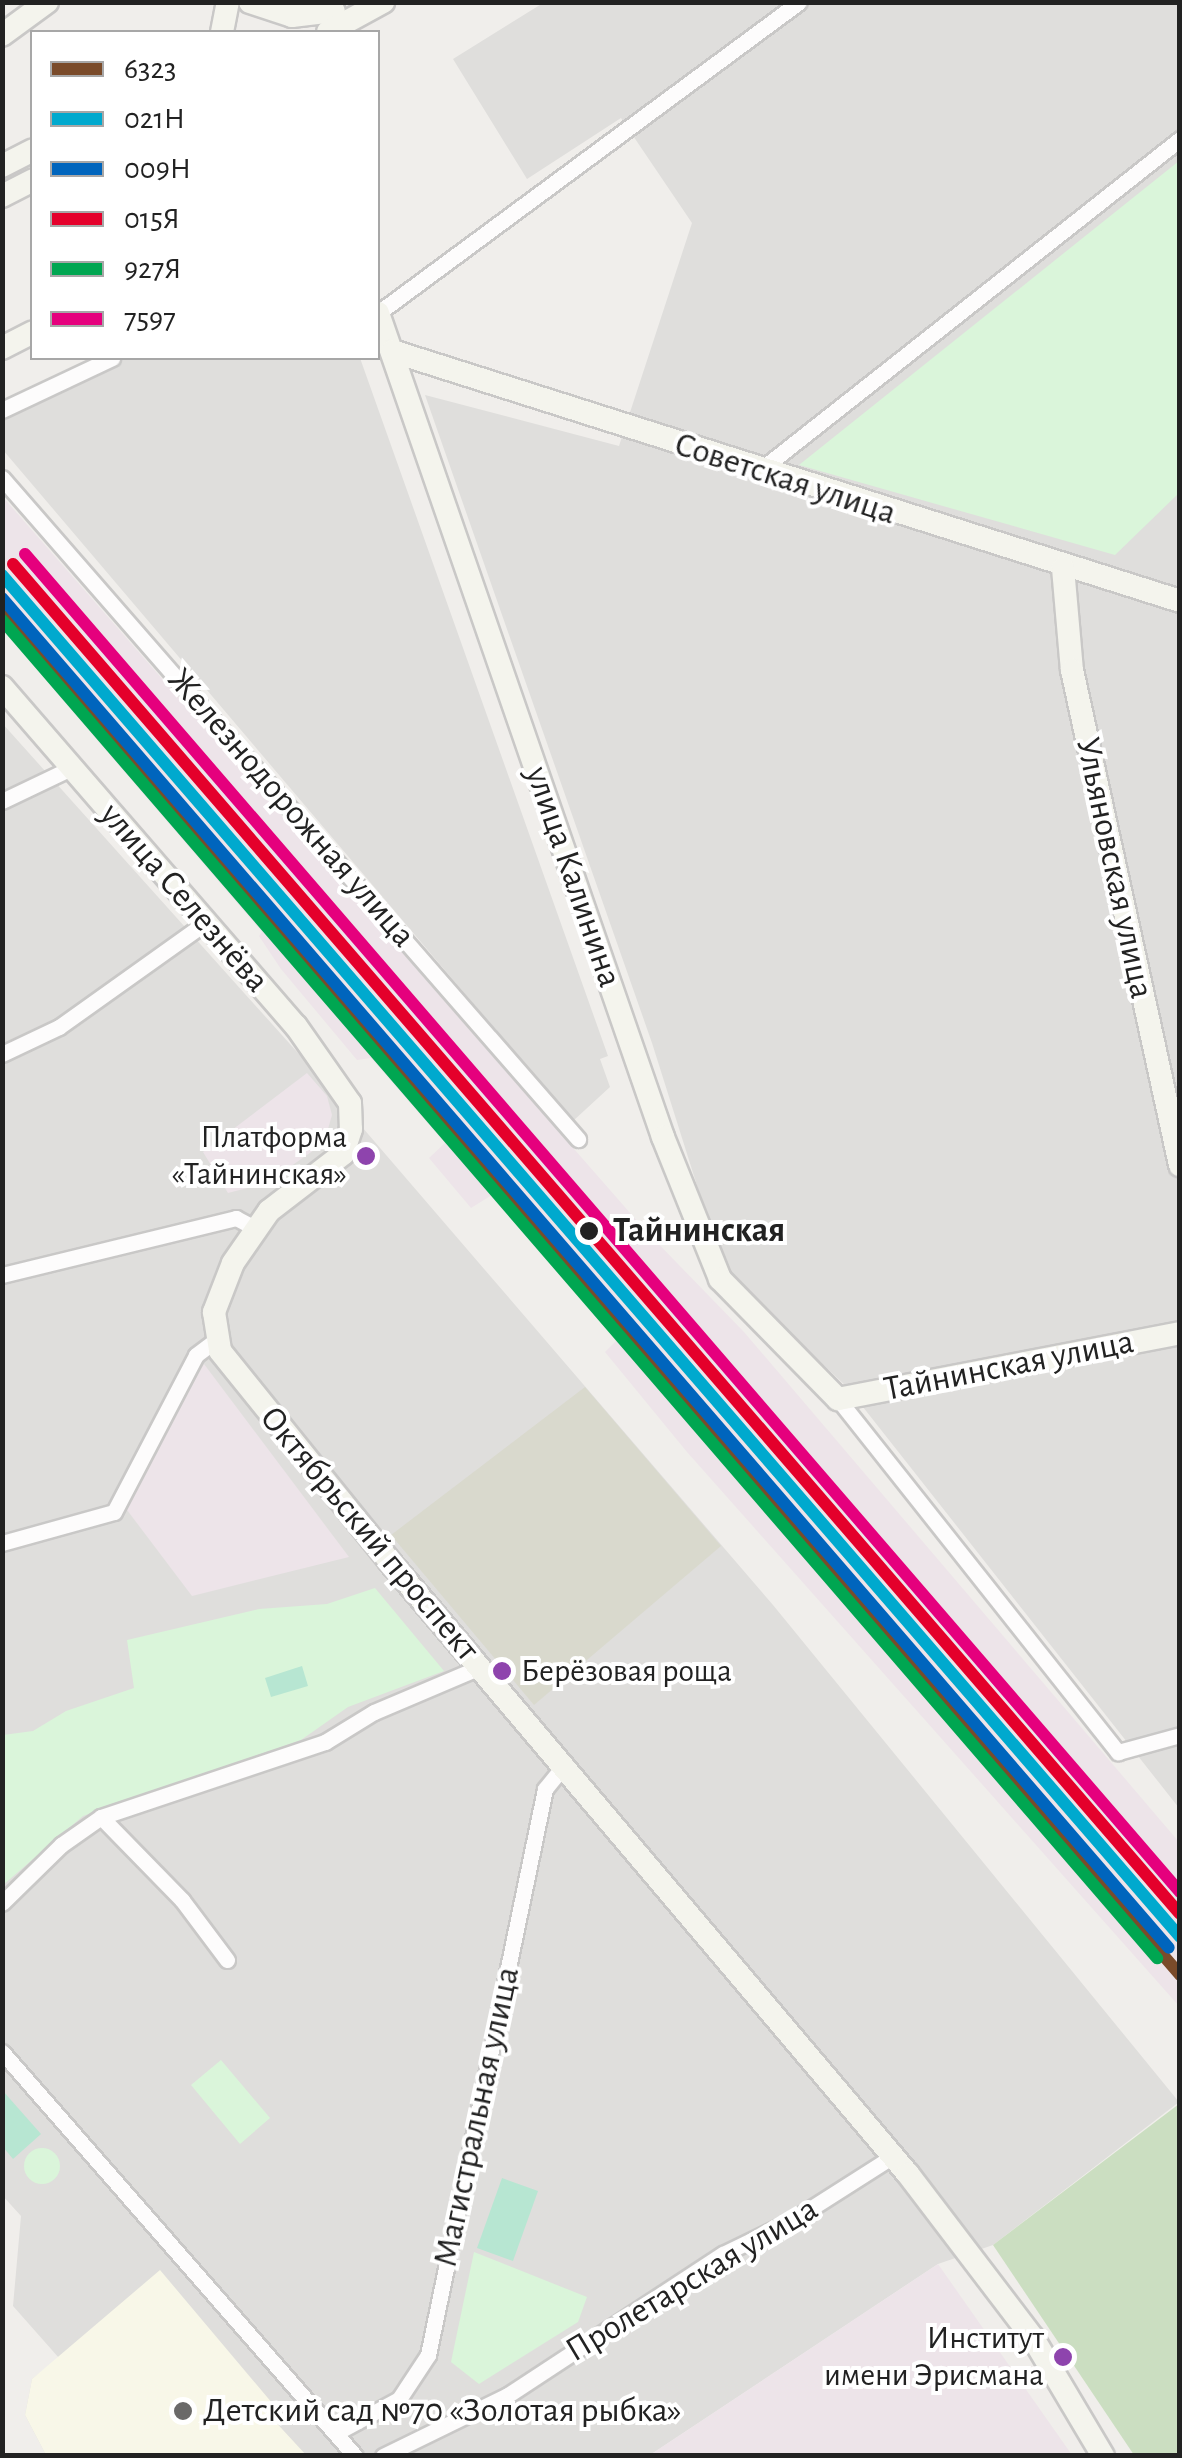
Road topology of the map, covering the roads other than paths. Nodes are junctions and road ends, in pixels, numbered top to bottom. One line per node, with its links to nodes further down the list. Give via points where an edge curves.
1 (47, 2): 9 (street)
2 (228, 2): 7 (street)
3 (250, 2): 6 (street, via 273,14)
4 (383, 2): 6 (street)
5 (799, 2): 15 (street)
6 (337, 21): 8 (street)
7 (222, 30)
8 (297, 30)
9 (2, 34)
10 (1180, 139): 22 (street)
11 (30, 152): 12 (street)
12 (2, 166)
13 (30, 182): 14 (street)
14 (2, 196)
15 (380, 312)
16 (380, 318): 19 (street, улица Калинина)
17 (30, 334): 18 (street)
18 (2, 348)
19 (392, 351): 22 (street, Советская улица); 37 (street, улица Калинина, via 708,1261 766,1332)
20 (108, 360): 21 (street)
21 (2, 410)
22 (759, 471): 24 (street, Советская улица)
23 (2, 478): 31 (street, Железнодорожная улица)
24 (1063, 568): 25 (street, Советская улица); 32 (street, Ульяновская улица, via 1072,670)
25 (1180, 601)
26 (2, 687): 27 (street, улица Селезнёва)
27 (71, 768): 28 (street); 29 (street, улица Селезнёва)
28 (2, 801)
29 (205, 923): 30 (street, via 59,1027); 33 (street, улица Селезнёва, via 330,1066 352,1116 343,1154)
30 (2, 1054)
31 (578, 1139)
32 (1180, 1166)
33 (255, 1228): 34 (street, via 236,1218); 36 (street, via 216,1300)
34 (2, 1275)
35 (1180, 1333): 37 (street, Тайнинская улица)
36 (216, 1340): 38 (street, via 196,1355 114,1512); 39 (street, Октябрьский проспект, via 252,1393)
37 (838, 1399): 40 (street, via 1118,1752)
38 (2, 1543)
39 (480, 1666): 41 (street, Октябрьский проспект); 42 (street, via 374,1712 325,1742)
40 (1180, 1735)
41 (565, 1764): 46 (street, Октябрьский проспект); 47 (street, Магистральная улица, via 545,1789 428,2355 399,2399)
42 (101, 1817): 43 (street, via 61,1845); 44 (street, via 182,1900)
43 (2, 1903)
44 (227, 1960)
45 (2, 2052): 47 (street)
46 (894, 2156): 49 (street, Пролетарская улица, via 724,2254 508,2395); 50 (street, Октябрьский проспект, via 1033,2338)
47 (336, 2433): 48 (street)
48 (355, 2456)
49 (382, 2456)
50 (1104, 2456)

